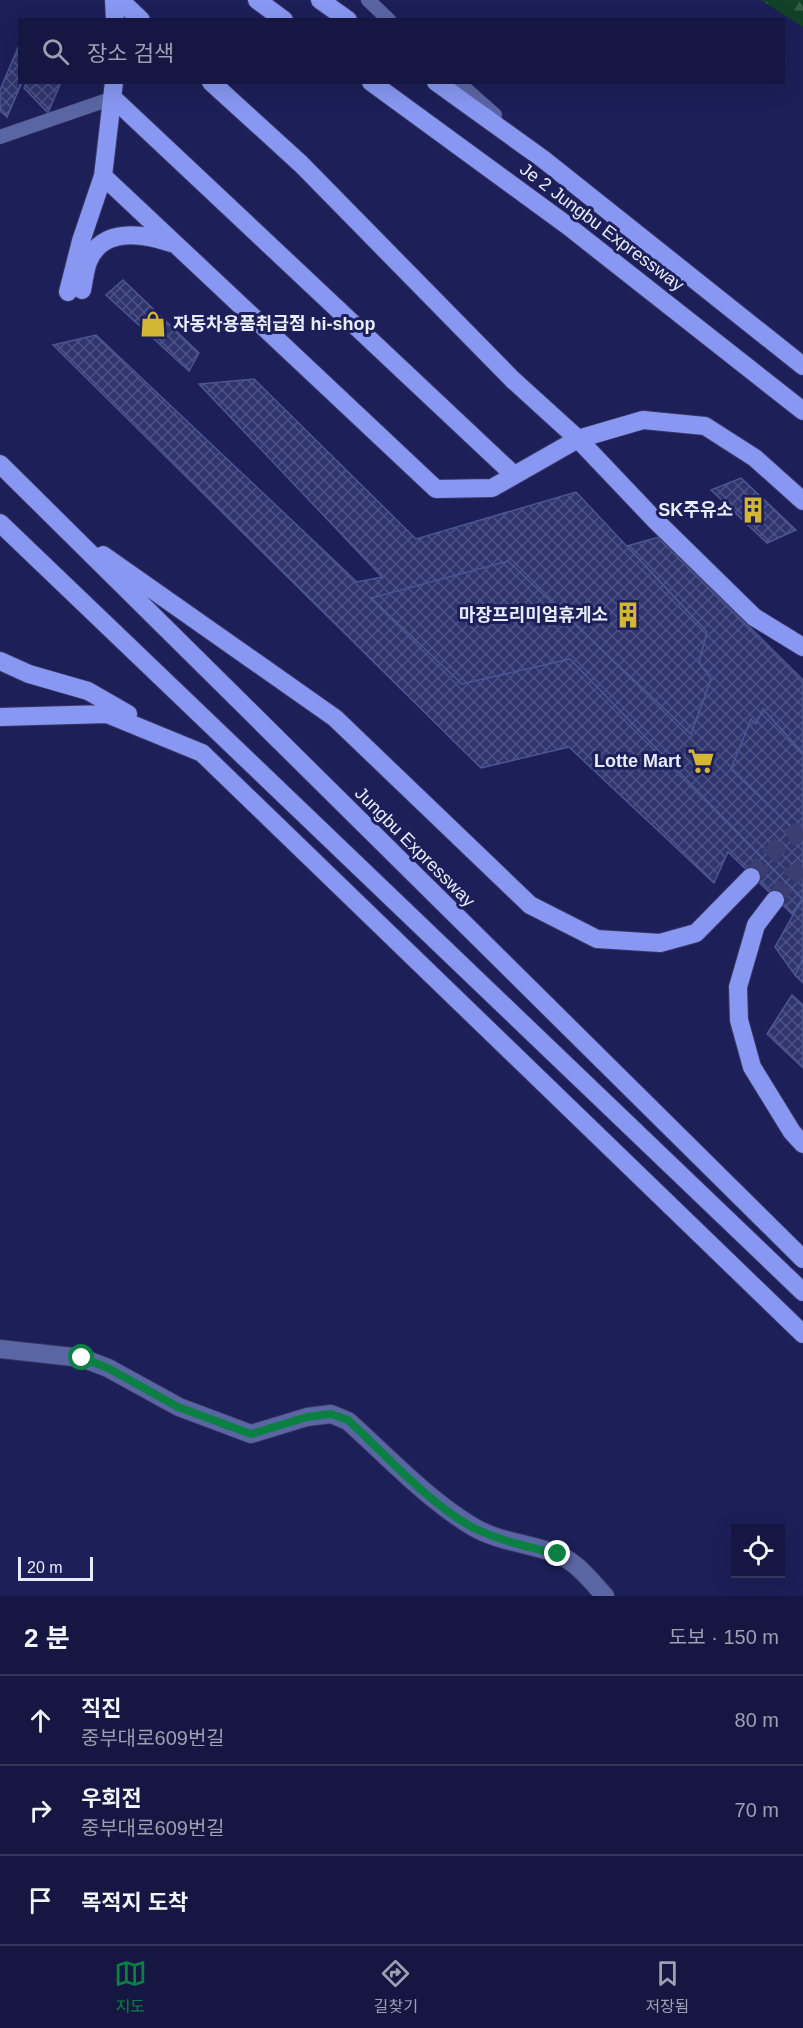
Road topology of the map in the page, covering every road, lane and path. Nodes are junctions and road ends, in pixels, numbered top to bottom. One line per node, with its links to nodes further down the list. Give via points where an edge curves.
1 (114, 0): 6 (highway)
2 (120, 0): 7 (highway)
3 (257, 0): 8 (highway)
4 (320, 0): 9 (highway)
5 (368, 0): 10 (lane)
6 (115, 18)
7 (139, 18)
8 (281, 18)
9 (345, 18)
10 (387, 18)
11 (213, 84): 22 (highway, via 301,164 513,380)
12 (374, 84): 21 (highway, Je 2 Jungbu Expressway, via 568,226)
13 (439, 84): 17 (highway, Je 2 Jungbu Expressway)
14 (460, 84): 17 (lane)
15 (114, 90): 16 (lane); 18 (highway); 24 (highway)
16 (0, 137)
17 (543, 159): 20 (highway, Je 2 Jungbu Expressway)
18 (103, 176): 19 (highway); 19 (highway, via 81,241 75,291 97,247 113,238 129,234)
19 (174, 244): 24 (highway, via 436,489 492,488)
20 (803, 366)
21 (803, 411)
22 (578, 439): 24 (highway); 25 (highway, via 643,420 705,426 755,458); 28 (highway, via 754,616)
23 (0, 464): 27 (highway, Jungbu Expressway)
24 (514, 475)
25 (803, 501)
26 (0, 523): 36 (highway)
27 (63, 527): 32 (highway, via 335,718 530,905 597,939 660,943 696,933); 35 (highway, Jungbu Expressway)
28 (803, 647)
29 (0, 661): 31 (highway, via 88,691)
30 (0, 717): 31 (highway, via 107,714)
31 (190, 748): 37 (highway, via 202,753)
32 (751, 877)
33 (774, 900): 34 (highway, via 756,926 738,987 739,1020 752,1067)
34 (803, 1144)
35 (803, 1259)
36 (803, 1292)
37 (803, 1334)
38 (0, 1349): 39 (street, via 82,1358 178,1407 251,1434 307,1417 331,1414 348,1420 443,1507 472,1527 500,1539 558,1554 580,1568)
39 (605, 1596)

